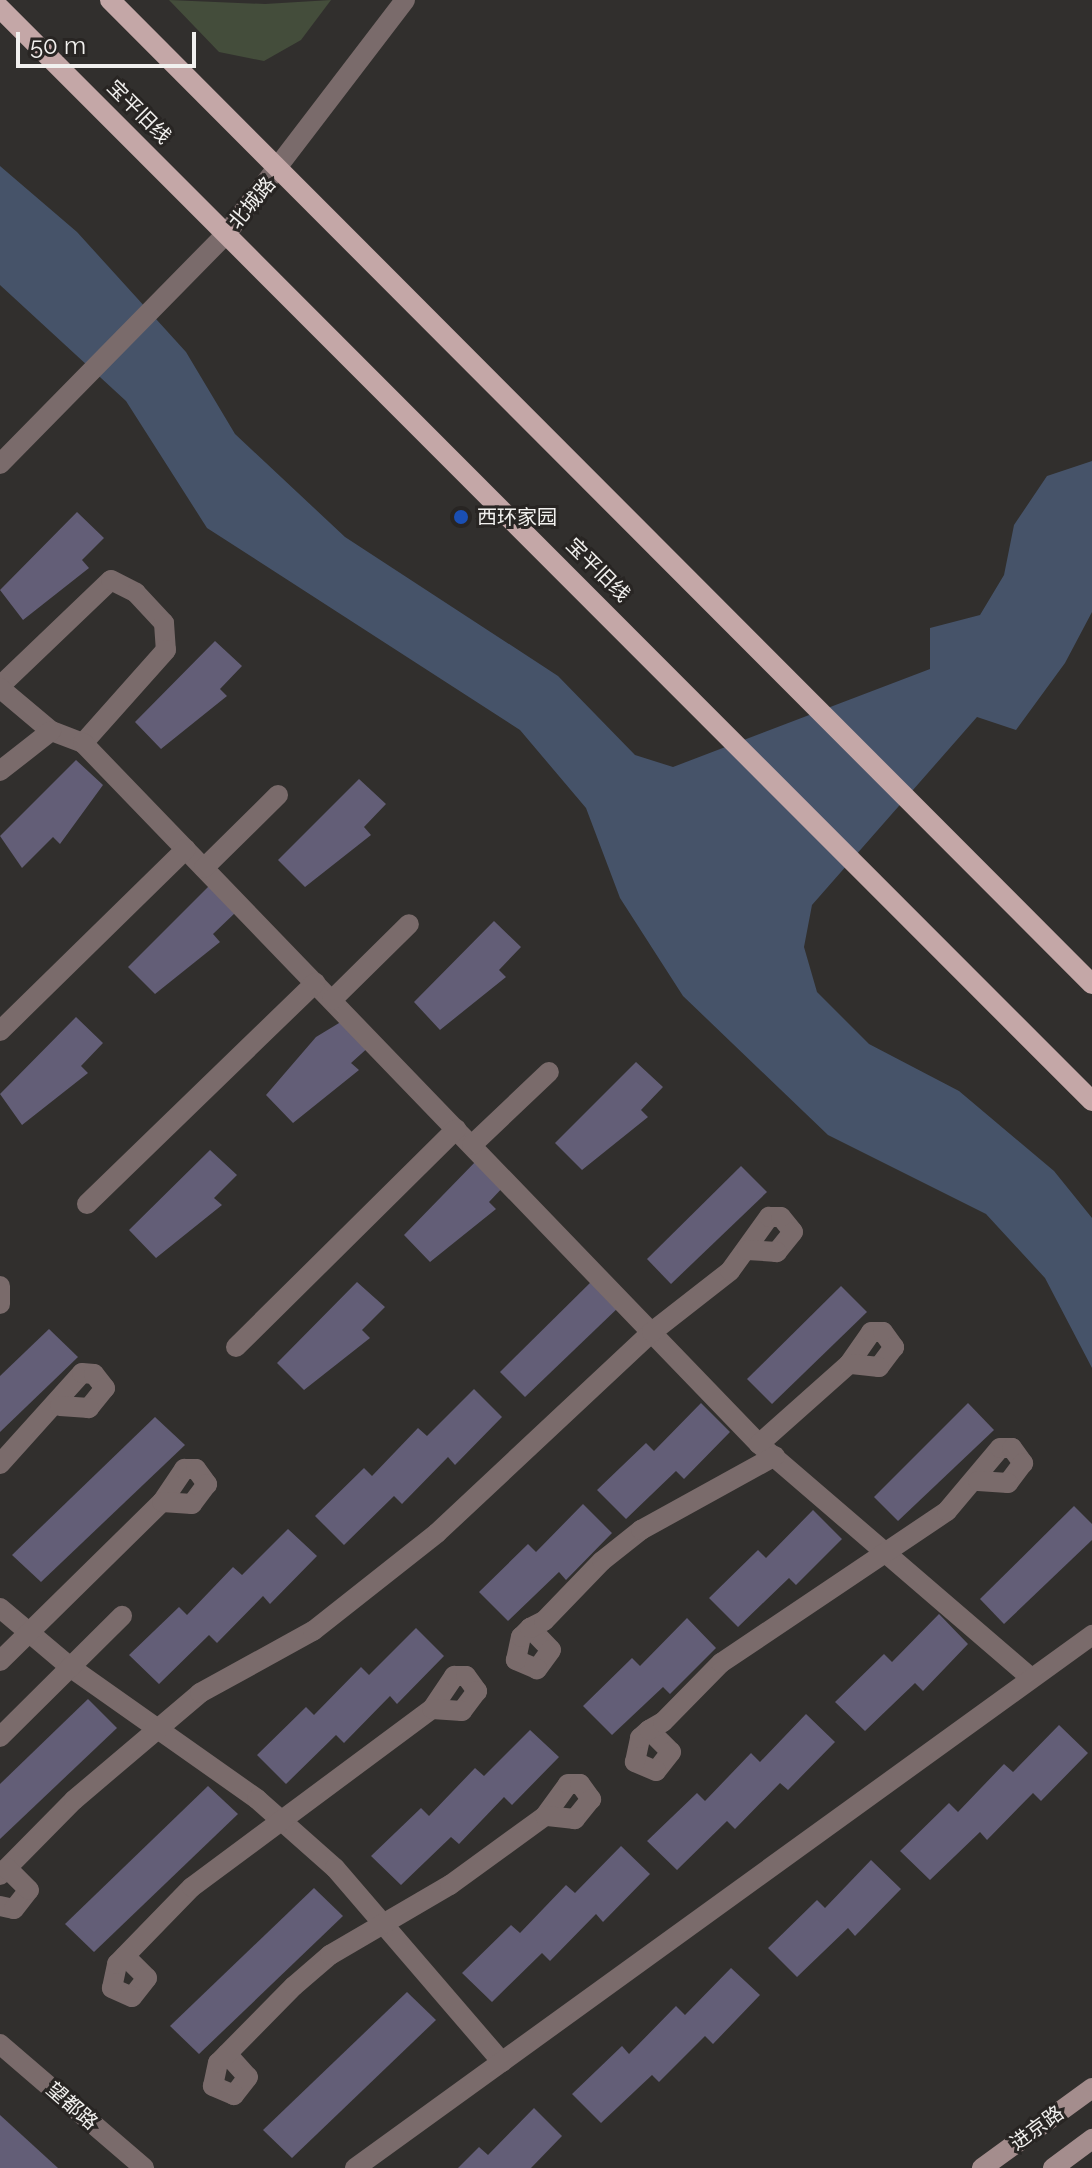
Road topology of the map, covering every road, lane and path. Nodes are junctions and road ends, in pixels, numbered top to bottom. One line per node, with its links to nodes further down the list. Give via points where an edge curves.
1 (110, 0): 4 (main road)
2 (405, 0): 4 (street, 北城路)
3 (0, 8): 5 (main road, 宝平旧线)
4 (280, 170): 5 (street, 北城路); 16 (main road)
5 (227, 233): 6 (street, 北城路); 20 (main road, 宝平旧线)
6 (0, 464)
7 (0, 687): 8 (street); 9 (street, via 111,580 136,593 164,623 166,650)
8 (51, 731): 9 (street); 10 (street)
9 (83, 743): 12 (street)
10 (0, 771)
11 (278, 795): 13 (street)
12 (186, 849): 13 (street); 18 (street)
13 (204, 868): 15 (street)
14 (409, 924): 17 (street)
15 (315, 983): 17 (street); 23 (street)
16 (1092, 984)
17 (332, 1000): 21 (street)
18 (0, 1031)
19 (549, 1072): 22 (street)
20 (1092, 1101)
21 (456, 1129): 22 (street); 28 (street)
22 (472, 1145): 27 (street)
23 (87, 1204)
24 (747, 1250): 27 (street)
25 (0, 1286): 26 (street)
26 (0, 1304)
27 (652, 1332): 31 (street); 45 (street, via 437,1533 313,1631 200,1693)
28 (236, 1347)
29 (849, 1364): 31 (street)
30 (60, 1406): 32 (street)
31 (767, 1450): 35 (street); 38 (street, via 641,1530)
32 (0, 1464)
33 (978, 1481): 35 (street)
34 (162, 1502): 39 (street)
35 (888, 1554): 43 (street); 46 (street, via 760,1632)
36 (0, 1608): 39 (street)
37 (122, 1616): 42 (street)
38 (530, 1628)
39 (28, 1634): 41 (street); 42 (street)
40 (1092, 1635): 43 (street)
41 (0, 1661)
42 (70, 1667): 45 (street); 47 (street)
43 (1029, 1676): 56 (street)
44 (432, 1709): 49 (street)
45 (162, 1727): 49 (street); 50 (street)
46 (649, 1730)
47 (0, 1737)
48 (545, 1816): 52 (street)
49 (278, 1818): 52 (street); 53 (street, via 192,1887)
50 (3, 1871): 51 (street, via 29,1890 14,1909)
51 (0, 1906)
52 (385, 1923): 55 (street, via 330,1955); 56 (street)
53 (125, 1956)
54 (0, 2044): 59 (street, 望都路)
55 (227, 2054)
56 (502, 2062): 60 (street)
57 (1092, 2088): 61 (main road, 进京路)
58 (1092, 2139): 62 (main road, 进京路)
59 (144, 2168)
60 (355, 2168)
61 (982, 2168)
62 (1053, 2168)

